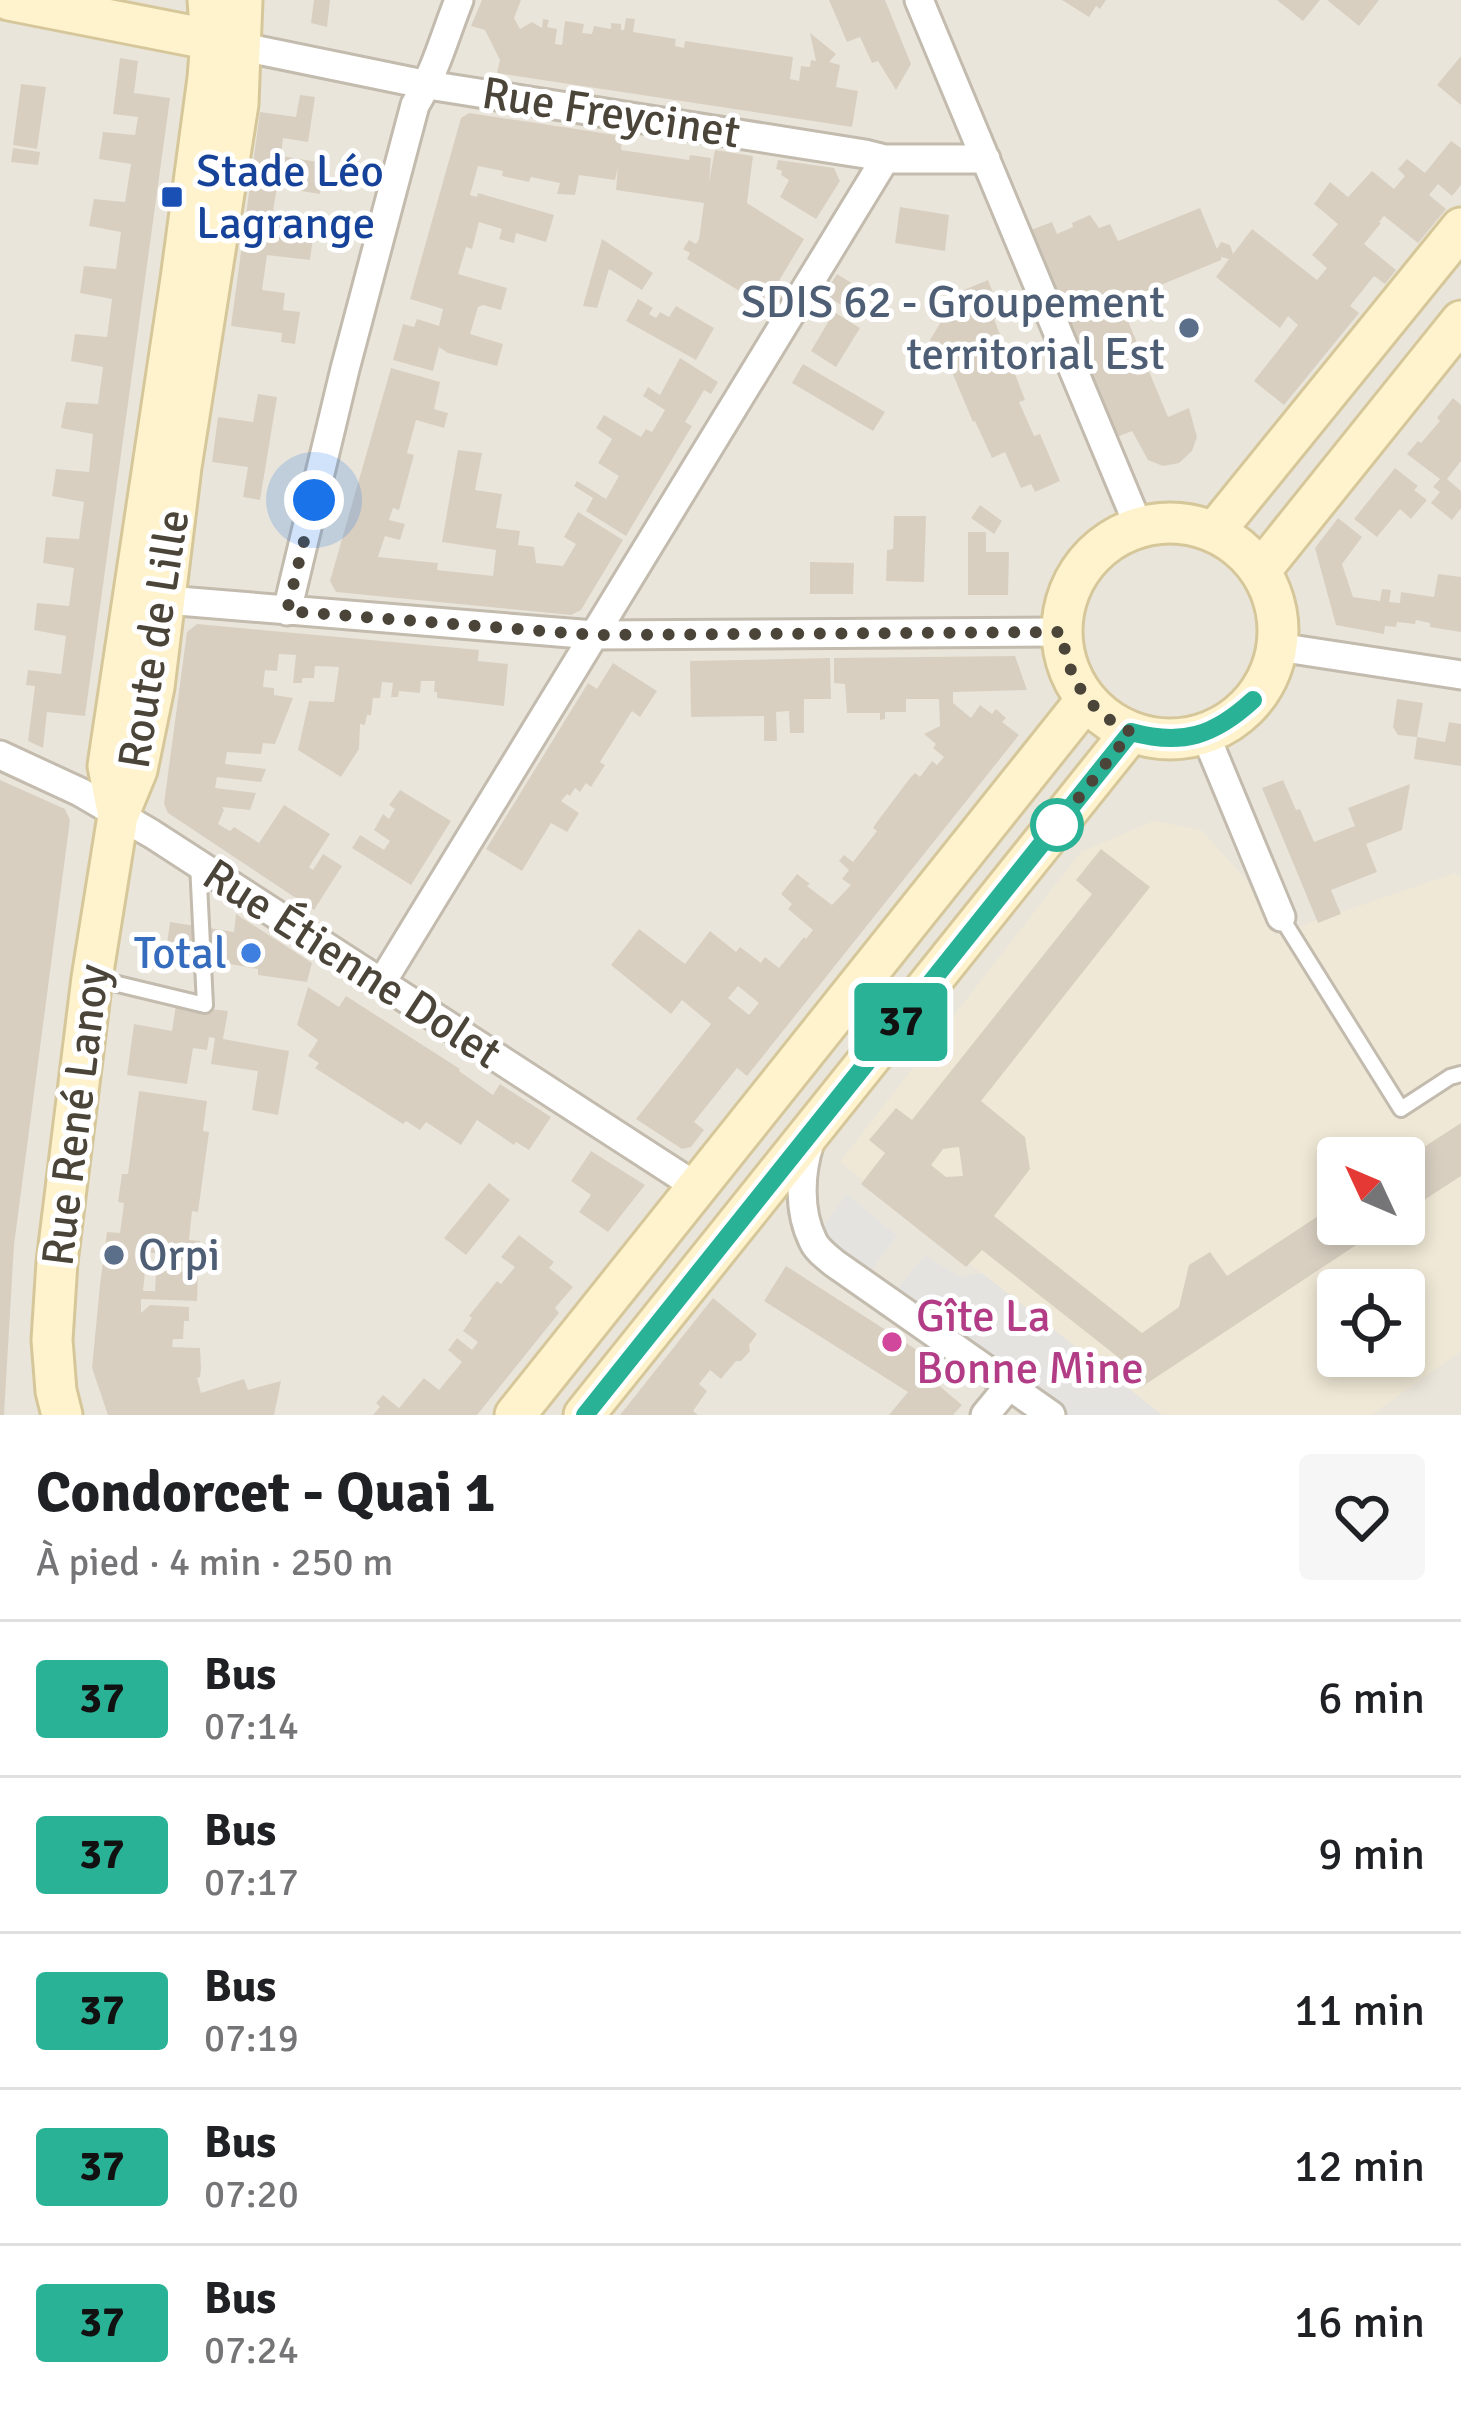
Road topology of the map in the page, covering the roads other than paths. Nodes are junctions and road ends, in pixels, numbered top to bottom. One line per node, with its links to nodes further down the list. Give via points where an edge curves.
1 (9, 0): 4 (main road)
2 (459, 0): 5 (street)
3 (919, 0): 7 (street)
4 (224, 21): 5 (street, Rue Freycinet); 13 (main road, Route de Lille, via 238,104); 19 (lane, via 224,81 142,662); 24 (main road, Route de Lille, via 108,766)
5 (428, 85): 6 (street, Rue Freycinet); 14 (street, via 415,105)
6 (885, 159): 7 (street, Rue Freycinet); 16 (street)
7 (986, 159): 10 (street)
8 (1461, 228): 11 (main road)
9 (1461, 321): 12 (main road)
10 (1139, 526): 11 (main road); 15 (main road, via 1114,538 1075,578)
11 (1215, 531): 12 (main road)
12 (1261, 570): 17 (main road, via 1273,594)
13 (166, 600): 14 (street); 19 (main road, Route de Lille)
14 (287, 611): 16 (street)
15 (1062, 632): 16 (street); 20 (main road)
16 (594, 635): 28 (street)
17 (1278, 647): 18 (street); 22 (main road, via 1253,700)
18 (1461, 675)
19 (154, 687): 24 (main road, Route de Lille)
20 (1086, 700): 21 (main road); 31 (main road)
21 (1131, 732): 22 (main road, via 1155,739); 30 (main road)
22 (1205, 734): 26 (street)
23 (0, 754): 24 (street, Rue Étienne Dolet)
24 (118, 816): 25 (street, Rue Étienne Dolet); 27 (main road, Rue René Lanoy)
25 (198, 864): 27 (lane, via 205,1005); 28 (street, Rue Étienne Dolet)
26 (1282, 917): 29 (lane, via 1401,1109)
27 (92, 978): 33 (main road, Rue René Lanoy, via 57,1262 52,1340)
28 (382, 982): 31 (street, Rue Étienne Dolet)
29 (1461, 1075)
30 (814, 1131): 32 (street, via 802,1166 814,1244); 35 (main road)
31 (697, 1187): 34 (main road)
32 (1008, 1387): 36 (street); 37 (street)
33 (62, 1415)
34 (515, 1415)
35 (584, 1415)
36 (986, 1415)
37 (1052, 1415)

